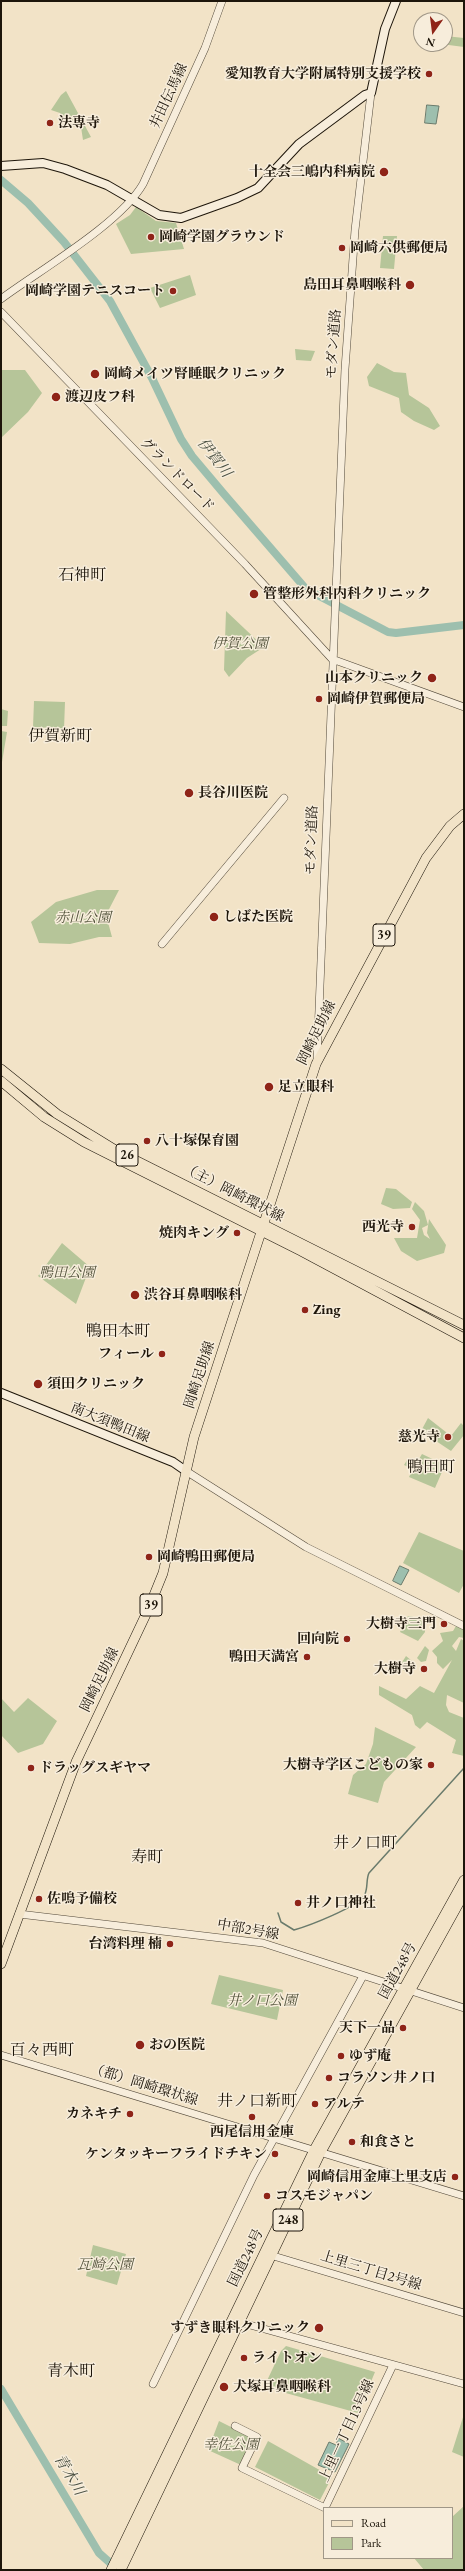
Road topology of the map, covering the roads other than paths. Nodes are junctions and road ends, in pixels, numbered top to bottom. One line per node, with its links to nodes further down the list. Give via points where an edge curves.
1 (222, 1): 5 (street, 井田伝馬線, via 205,48)
2 (396, 1): 3 (main road, via 385,29)
3 (371, 93): 5 (main road, via 299,144 258,188 237,198 181,218 159,215); 8 (street, モダン道路, via 348,318 337,598)
4 (1, 166): 5 (main road, via 43,163 89,176)
5 (134, 199): 6 (street, 井田伝馬線, via 118,214)
6 (1, 298)
7 (1, 312): 8 (street, グランドロード, via 245,564)
8 (332, 659): 9 (street); 13 (street, モダン道路)
9 (464, 707)
10 (284, 798): 12 (street)
11 (464, 814): 13 (main road, 岡崎足助線 / 39, via 450,826 426,858)
12 (162, 944)
13 (316, 1064): 16 (main road, 岡崎足助線 / 39)
14 (1, 1069): 16 (main road, （主）岡崎環状線 / 26, via 85,1132)
15 (1, 1081): 16 (main road, （主）岡崎環状線 / 26, via 44,1117 75,1137)
16 (263, 1228): 17 (main road, （主）岡崎環状線 / 26); 18 (main road, （主）岡崎環状線 / 26); 20 (main road, 岡崎足助線 / 39, via 194,1437)
17 (464, 1325)
18 (464, 1338)
19 (1, 1393): 20 (main road, 南大須鴨田線, via 173,1462)
20 (186, 1471): 21 (street, via 311,1550); 24 (main road, 岡崎足助線 / 39, via 163,1573 76,1762)
21 (464, 1626)
22 (464, 1880): 27 (main road, 国道248号 / 248)
23 (464, 1894): 27 (main road, 国道248号 / 248)
24 (19, 1914): 25 (main road, 岡崎足助線 / 39); 26 (street, 中部2号線, via 263,1943)
25 (1, 1964)
26 (363, 1976): 27 (street, 中部2号線); 30 (street)
27 (407, 1990): 28 (street, 中部2号線); 31 (main road, 国道248号 / 248)
28 (464, 2008)
29 (1, 2055): 30 (street, （都）岡崎環状線)
30 (274, 2138): 31 (street, （都）岡崎環状線); 37 (street)
31 (317, 2151): 32 (street, （都）岡崎環状線); 33 (main road, 国道248号 / 248); 42 (main road, 国道248号 / 248)
32 (464, 2196)
33 (270, 2255): 34 (street, 上里三丁目2号線); 35 (main road, 国道248号 / 248)
34 (464, 2313)
35 (239, 2322): 36 (street); 42 (main road, 国道248号 / 248)
36 (393, 2365): 38 (street); 41 (street, 上里一丁目13号線)
37 (152, 2384)
38 (464, 2384)
39 (235, 2426): 40 (street, via 257,2438 242,2468)
40 (323, 2507)
41 (325, 2507)
42 (125, 2552): 43 (main road, 国道248号 / 248); 44 (main road, 国道248号 / 248)
43 (111, 2570)
44 (120, 2570)

